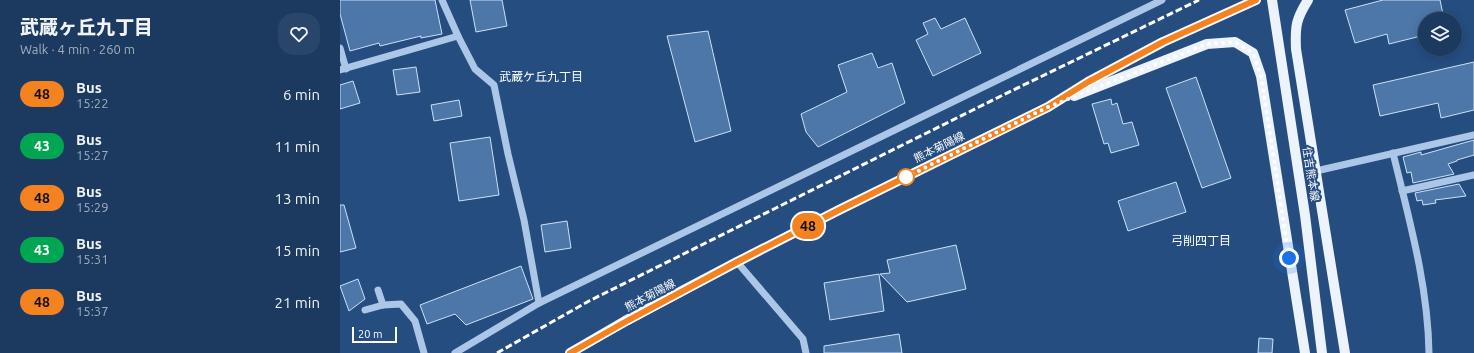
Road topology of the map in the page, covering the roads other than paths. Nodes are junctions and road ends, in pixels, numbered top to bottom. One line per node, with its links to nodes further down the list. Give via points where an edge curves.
1 (442, 0): 6 (street)
2 (1162, 0): 17 (street)
3 (1256, 0): 9 (main road, 熊本菊陽線, via 1163,42 1088,82)
4 (1272, 0): 25 (main road, 住吉熊本線, via 1305,215)
5 (1308, 0): 12 (main road, via 1295,30)
6 (458, 36): 8 (street); 17 (street, via 475,69 494,85 524,220)
7 (340, 48): 8 (street)
8 (343, 70)
9 (1048, 107): 15 (main road, 熊本菊陽線); 24 (main road, via 1207,44 1235,42 1253,53 1261,76)
10 (1474, 135): 11 (street)
11 (1392, 154): 12 (street); 14 (street)
12 (1316, 171): 26 (main road)
13 (1474, 174): 14 (street)
14 (1402, 191): 27 (street, via 1418,260)
15 (737, 262): 22 (main road, 熊本菊陽線); 23 (street, via 803,339)
16 (378, 290): 18 (street)
17 (539, 303): 21 (street)
18 (384, 305): 19 (street); 20 (street, via 401,304 415,321)
19 (365, 310)
20 (424, 353)
21 (455, 353)
22 (570, 353)
23 (806, 353)
24 (1304, 353)
25 (1322, 353)
26 (1345, 353)
27 (1429, 353)

